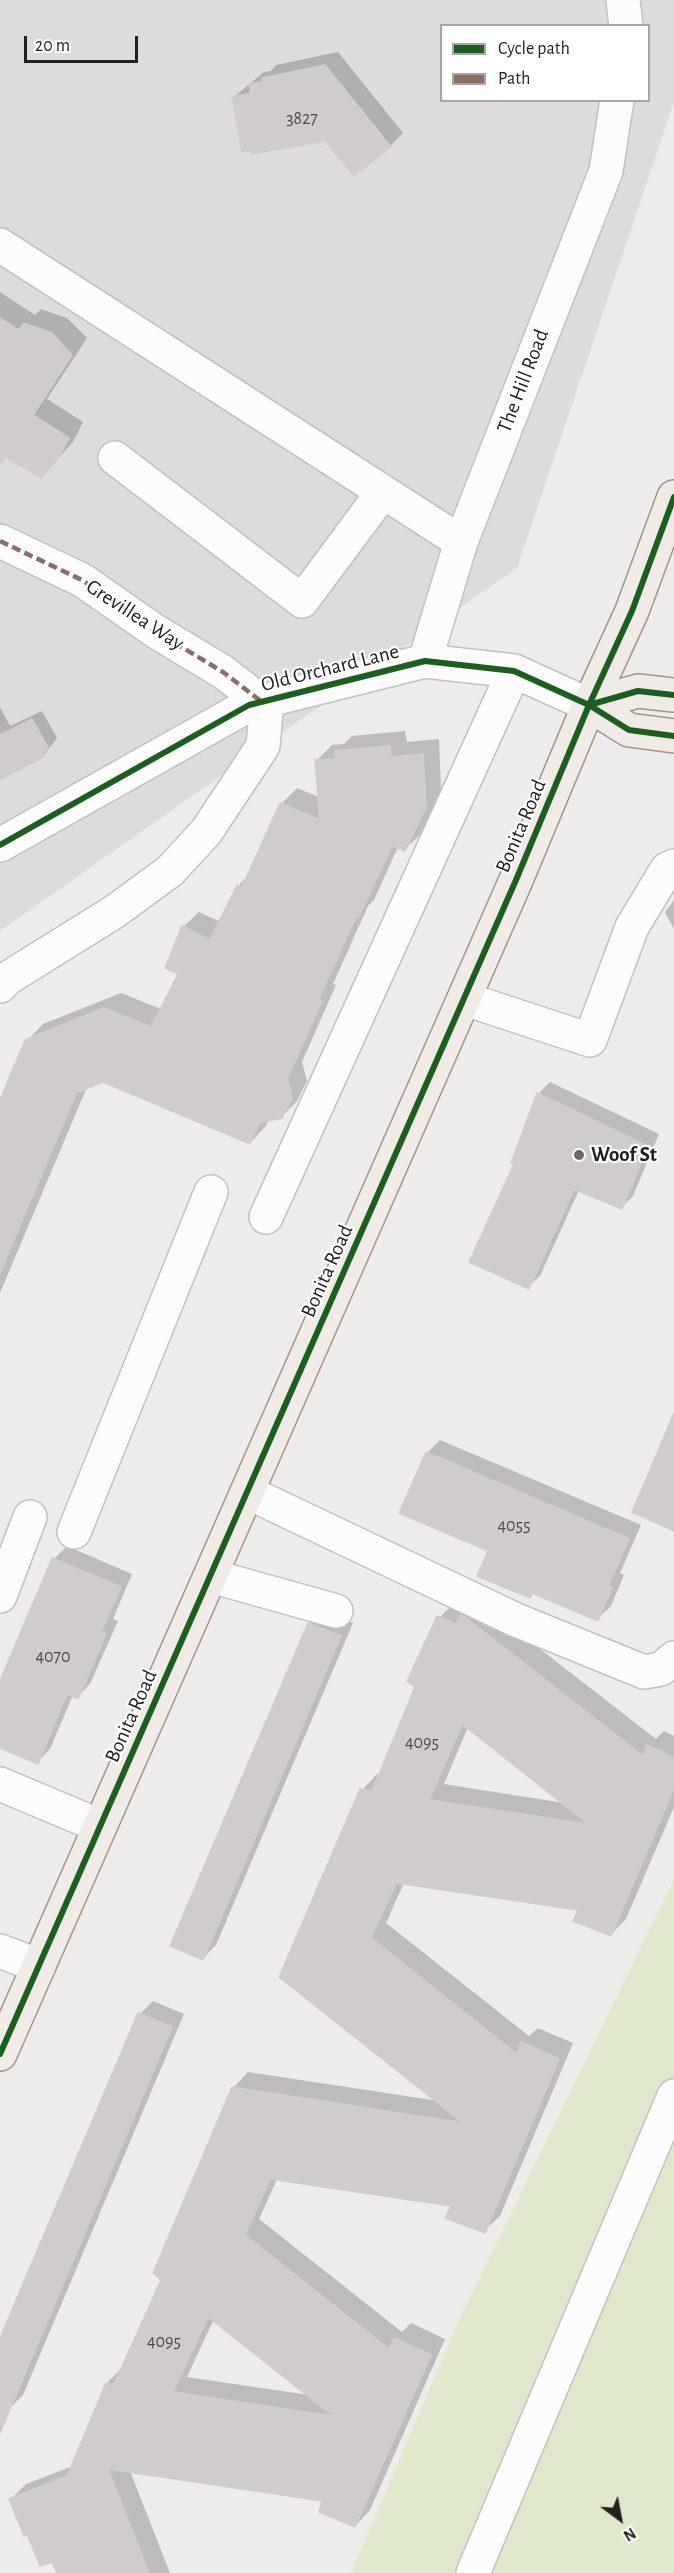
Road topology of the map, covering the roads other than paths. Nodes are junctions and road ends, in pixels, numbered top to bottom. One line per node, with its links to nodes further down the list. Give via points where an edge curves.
1 (623, 0): 2 (street)
2 (626, 24)
3 (618, 102): 9 (street, The Hill Road, via 606,171)
4 (0, 245): 6 (street)
5 (115, 458): 6 (street, via 302,601)
6 (383, 492): 9 (street)
7 (674, 497): 14 (main road, Bonita Road, via 632,611)
8 (0, 541): 13 (street, Grevillea Way, via 82,580)
9 (461, 542): 10 (street, The Hill Road)
10 (424, 661): 11 (street, Old Orchard Lane); 13 (street, Old Orchard Lane)
11 (514, 671): 14 (street, Old Orchard Lane); 21 (street)
12 (674, 695): 14 (main road, via 638,691)
13 (264, 701): 16 (street, Old Orchard Lane, via 249,705); 18 (street, via 263,747 206,832 177,863 114,912)
14 (589, 705): 15 (main road, via 629,730); 19 (main road, Bonita Road)
15 (674, 736)
16 (0, 845)
17 (674, 866): 19 (street, via 667,869 632,927 590,1040)
18 (0, 986)
19 (465, 999): 22 (main road, Bonita Road)
20 (211, 1192): 24 (street)
21 (266, 1217)
22 (247, 1492): 25 (main road, Bonita Road); 28 (street, via 516,1620 644,1672 661,1670)
23 (30, 1517): 26 (street)
24 (74, 1532)
25 (211, 1576): 27 (street); 30 (main road, Bonita Road)
26 (0, 1596)
27 (336, 1611)
28 (674, 1658)
29 (0, 1784): 30 (street)
30 (100, 1826): 32 (main road, Bonita Road)
31 (0, 1951): 32 (street)
32 (39, 1966): 33 (main road, Bonita Road)
33 (0, 2054)
34 (674, 2096): 35 (street)
35 (473, 2573)

